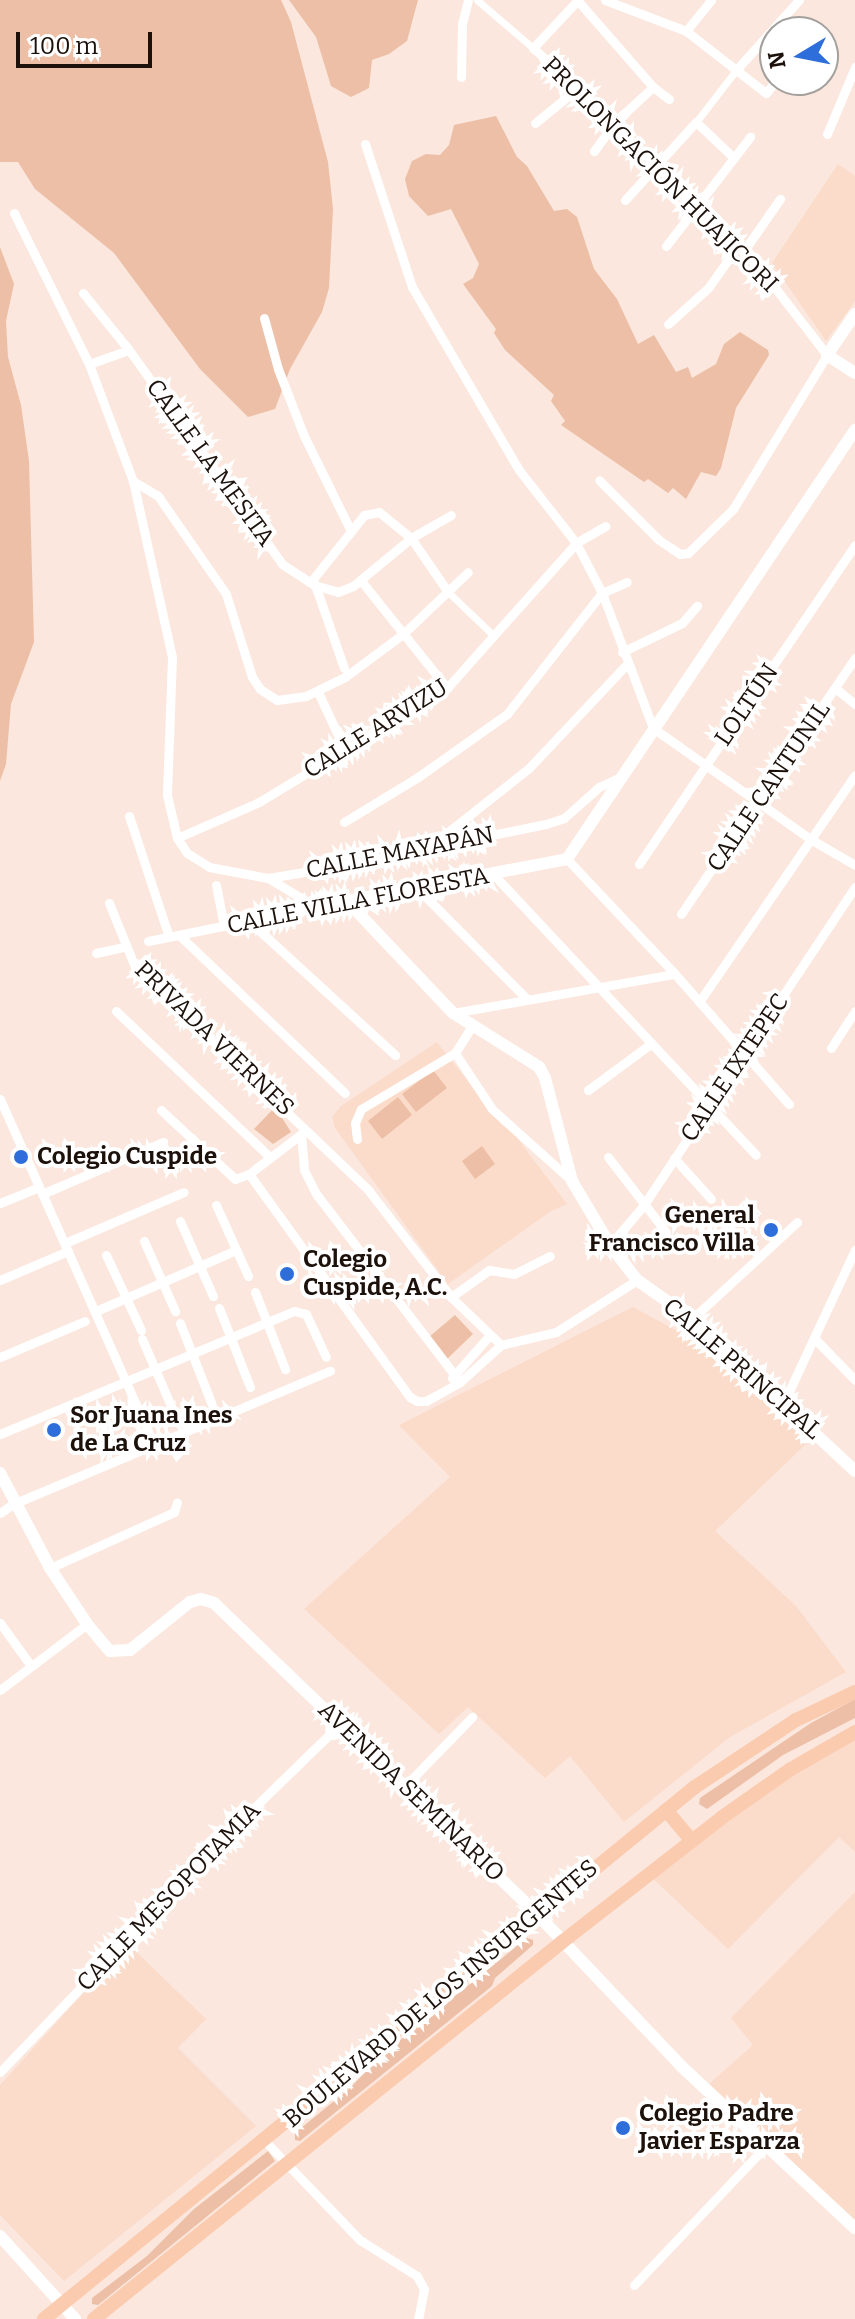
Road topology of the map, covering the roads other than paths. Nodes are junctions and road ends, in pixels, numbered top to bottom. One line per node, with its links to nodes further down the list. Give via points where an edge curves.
1 (468, 0): 11 (street)
2 (477, 0): 8 (street)
3 (578, 0): 8 (street, PROLONGACIÓN HUAJICORI); 12 (street)
4 (605, 0): 7 (street)
5 (711, 0): 7 (street)
6 (799, 0): 10 (street)
7 (686, 31): 10 (street)
8 (533, 48): 14 (street, PROLONGACIÓN HUAJICORI)
9 (855, 67): 19 (street)
10 (737, 69): 13 (street); 16 (street)
11 (461, 77)
12 (653, 87): 15 (street); 18 (street)
13 (759, 87)
14 (578, 88): 17 (street); 18 (street, PROLONGACIÓN HUAJICORI)
15 (669, 99)
16 (696, 122): 23 (street); 24 (street)
17 (535, 123)
18 (614, 123): 22 (street); 24 (street, PROLONGACIÓN HUAJICORI)
19 (827, 134)
20 (750, 137): 23 (street)
21 (365, 144): 46 (street, via 412,287 519,470)
22 (594, 151)
23 (734, 158): 27 (street)
24 (654, 167): 26 (street); 27 (street, PROLONGACIÓN HUAJICORI)
25 (780, 199): 30 (street)
26 (625, 200)
27 (694, 207): 29 (street); 30 (street, PROLONGACIÓN HUAJICORI)
28 (14, 213): 37 (street)
29 (666, 246)
30 (741, 249): 34 (street); 36 (street, PROLONGACIÓN HUAJICORI)
31 (83, 293): 35 (street, CALLE LA MESITA)
32 (855, 314): 36 (street)
33 (264, 318): 44 (street, via 304,436)
34 (668, 324)
35 (129, 350): 37 (street); 51 (street, CALLE LA MESITA, via 282,564)
36 (827, 355): 38 (street); 40 (street, via 733,509 688,553 680,554 658,539)
37 (89, 364): 41 (street)
38 (855, 373)
39 (855, 430): 65 (street, CALLE MAYAPÁN)
40 (599, 480)
41 (133, 481): 63 (street, via 158,496 226,594 260,689 284,701); 73 (street, via 172,657 167,784)
42 (451, 515): 45 (street)
43 (605, 526): 46 (street, CALLE ARVIZU)
44 (350, 529): 45 (street, via 364,515 379,512); 51 (street, via 314,575)
45 (411, 538): 49 (street); 52 (street)
46 (576, 543): 53 (street); 56 (street, CALLE ARVIZU)
47 (855, 545): 67 (street, LOLTÚN)
48 (468, 572): 52 (street)
49 (362, 582): 51 (street, via 338,592); 55 (street)
50 (627, 582): 53 (street)
51 (314, 585): 60 (street)
52 (448, 592): 55 (street); 56 (street)
53 (602, 593): 57 (street); 72 (street, via 507,714)
54 (697, 606): 57 (street, via 682,623)
55 (404, 633): 61 (street); 63 (street)
56 (492, 634): 61 (street, CALLE ARVIZU)
57 (622, 652): 59 (street)
58 (855, 658): 62 (street, CALLE CANTUNIL)
59 (627, 664): 65 (street); 75 (street, via 521,776)
60 (344, 668)
61 (447, 688): 66 (street, CALLE ARVIZU)
62 (835, 688): 64 (street); 70 (street, CALLE CANTUNIL)
63 (318, 692): 66 (street)
64 (855, 704)
65 (653, 728): 67 (street); 69 (street, CALLE MAYAPÁN)
66 (344, 748): 73 (street, CALLE ARVIZU, via 259,802)
67 (705, 767): 70 (street); 77 (street, LOLTÚN)
68 (855, 775): 74 (street)
69 (620, 777): 75 (street, CALLE MAYAPÁN, via 599,787 564,818); 76 (street, CALLE MAYAPÁN)
70 (760, 803): 74 (street); 87 (street, CALLE CANTUNIL)
71 (129, 816): 90 (street)
72 (344, 822)
73 (177, 838): 80 (street, CALLE MAYAPÁN, via 199,863)
74 (812, 840): 78 (street); 97 (street)
75 (426, 849): 80 (street, CALLE MAYAPÁN)
76 (567, 859): 79 (street, CALLE VILLA FLORESTA); 94 (street)
77 (639, 864)
78 (855, 865)
79 (494, 875): 83 (street, CALLE VILLA FLORESTA); 95 (street)
80 (268, 878): 86 (street)
81 (216, 885): 89 (street)
82 (855, 887): 105 (street, CALLE IXTEPEC)
83 (417, 888): 84 (street, CALLE VILLA FLORESTA); 96 (street)
84 (347, 901): 86 (street, CALLE VILLA FLORESTA); 100 (street, CALLE PRINCIPAL)
85 (109, 903): 92 (street, PRIVADA VIERNES)
86 (316, 907): 88 (street, CALLE VILLA FLORESTA)
87 (681, 914)
88 (250, 922): 89 (street, CALLE VILLA FLORESTA); 106 (street)
89 (224, 926): 90 (street, CALLE VILLA FLORESTA)
90 (174, 936): 91 (street, CALLE VILLA FLORESTA); 108 (street)
91 (148, 941)
92 (124, 947): 93 (street); 114 (street, PRIVADA VIERNES, via 135,967)
93 (96, 953)
94 (675, 974): 95 (street); 97 (street)
95 (601, 987): 96 (street); 102 (street)
96 (526, 998): 100 (street)
97 (699, 1002): 105 (street)
98 (116, 1011): 118 (street)
99 (855, 1011): 103 (street)
100 (453, 1013): 101 (street, CALLE PRINCIPAL)
101 (472, 1026): 104 (street); 122 (street, CALLE PRINCIPAL, via 539,1067)
102 (652, 1043): 107 (street); 111 (street)
103 (831, 1048)
104 (455, 1053): 115 (street, via 361,1109 355,1123); 122 (street, via 492,1109)
105 (745, 1054): 110 (street); 111 (street, CALLE IXTEPEC)
106 (395, 1055)
107 (588, 1090)
108 (345, 1093)
109 (0, 1099): 113 (street)
110 (789, 1104)
111 (711, 1107): 117 (street); 120 (street, CALLE IXTEPEC)
112 (161, 1110): 121 (street, via 235,1179)
113 (5, 1124): 123 (street)
114 (305, 1132): 118 (street); 146 (street, PRIVADA VIERNES, via 369,1191); 166 (street, via 309,1183)
115 (357, 1139)
116 (163, 1142): 123 (street)
117 (756, 1155)
118 (270, 1157): 121 (street)
119 (608, 1157): 128 (street)
120 (674, 1158): 125 (street); 128 (street, CALLE IXTEPEC)
121 (249, 1174): 166 (street, via 410,1397 426,1401)
122 (572, 1181): 133 (street, CALLE PRINCIPAL)
123 (41, 1191): 126 (street); 134 (street)
124 (184, 1192): 134 (street)
125 (711, 1199)
126 (0, 1203)
127 (216, 1205): 135 (street)
128 (643, 1206): 131 (street); 133 (street, CALLE IXTEPEC)
129 (180, 1221): 139 (street)
130 (797, 1222): 151 (street)
131 (666, 1232)
132 (144, 1241): 143 (street)
133 (610, 1245): 142 (street, CALLE PRINCIPAL)
134 (67, 1247): 141 (street); 149 (street)
135 (236, 1250): 139 (street); 140 (street)
136 (855, 1250): 157 (street)
137 (106, 1255): 147 (street)
138 (550, 1256): 146 (street, via 514,1274 489,1270)
139 (199, 1267): 143 (street); 145 (street)
140 (248, 1276)
141 (0, 1280)
142 (637, 1280): 151 (street, CALLE PRINCIPAL); 158 (street, via 556,1332)
143 (162, 1282): 147 (street); 150 (street)
144 (255, 1292): 153 (street)
145 (213, 1296)
146 (451, 1297): 155 (street, PRIVADA VIERNES)
147 (125, 1300): 149 (street); 162 (street)
148 (219, 1308): 156 (street)
149 (96, 1311): 167 (street)
150 (175, 1311)
151 (692, 1319): 169 (street, CALLE PRINCIPAL)
152 (85, 1321): 160 (street)
153 (266, 1322): 156 (street); 161 (street, via 301,1310); 163 (street)
154 (180, 1323): 159 (street)
155 (489, 1336): 158 (street, PRIVADA VIERNES); 166 (street)
156 (228, 1337): 159 (street); 168 (street)
157 (814, 1338): 165 (street); 169 (street)
158 (501, 1345): 166 (street)
159 (190, 1353): 162 (street); 170 (street)
160 (0, 1357)
161 (326, 1357)
162 (154, 1368): 167 (street); 171 (street)
163 (285, 1369)
164 (330, 1371): 173 (street)
165 (854, 1375)
166 (456, 1378)
167 (126, 1379): 172 (street); 173 (street)
168 (250, 1387)
169 (784, 1402): 174 (street, CALLE PRINCIPAL)
170 (212, 1405)
171 (177, 1420)
172 (0, 1434)
173 (154, 1445): 177 (street)
174 (855, 1471)
175 (0, 1473): 177 (street)
176 (177, 1502): 179 (street, via 174,1512)
177 (13, 1504): 178 (street); 179 (street)
178 (0, 1513)
179 (50, 1568): 181 (street)
180 (0, 1623): 182 (street)
181 (87, 1624): 182 (street); 186 (street, AVENIDA SEMINARIO, via 110,1651 130,1650 190,1602 214,1603)
182 (31, 1666): 183 (street)
183 (0, 1690)
184 (855, 1692): 189 (main road, BOULEVARD DE LOS INSURGENTES, via 784,1728)
185 (472, 1717): 188 (street)
186 (340, 1724): 188 (street, AVENIDA SEMINARIO); 193 (street, CALLE MESOPOTAMIA)
187 (855, 1732): 190 (main road, BOULEVARD DE LOS INSURGENTES, via 791,1769)
188 (406, 1785): 191 (street, AVENIDA SEMINARIO)
189 (666, 1810): 190 (main road); 191 (main road, BOULEVARD DE LOS INSURGENTES)
190 (692, 1841): 192 (main road, BOULEVARD DE LOS INSURGENTES)
191 (537, 1914): 192 (street, AVENIDA SEMINARIO); 194 (main road, BOULEVARD DE LOS INSURGENTES)
192 (562, 1942): 195 (street, AVENIDA SEMINARIO, via 681,2066); 196 (main road, BOULEVARD DE LOS INSURGENTES)
193 (0, 2072)
194 (264, 2140): 196 (street); 200 (main road, BOULEVARD DE LOS INSURGENTES)
195 (767, 2145): 197 (street, AVENIDA SEMINARIO); 199 (street)
196 (286, 2165): 203 (main road, BOULEVARD DE LOS INSURGENTES); 204 (street, via 360,2240 422,2282)
197 (855, 2228)
198 (0, 2236): 200 (street)
199 (634, 2285)
200 (62, 2304): 201 (main road, BOULEVARD DE LOS INSURGENTES); 202 (street)
201 (44, 2319)
202 (75, 2319)
203 (94, 2319)
204 (418, 2319)

